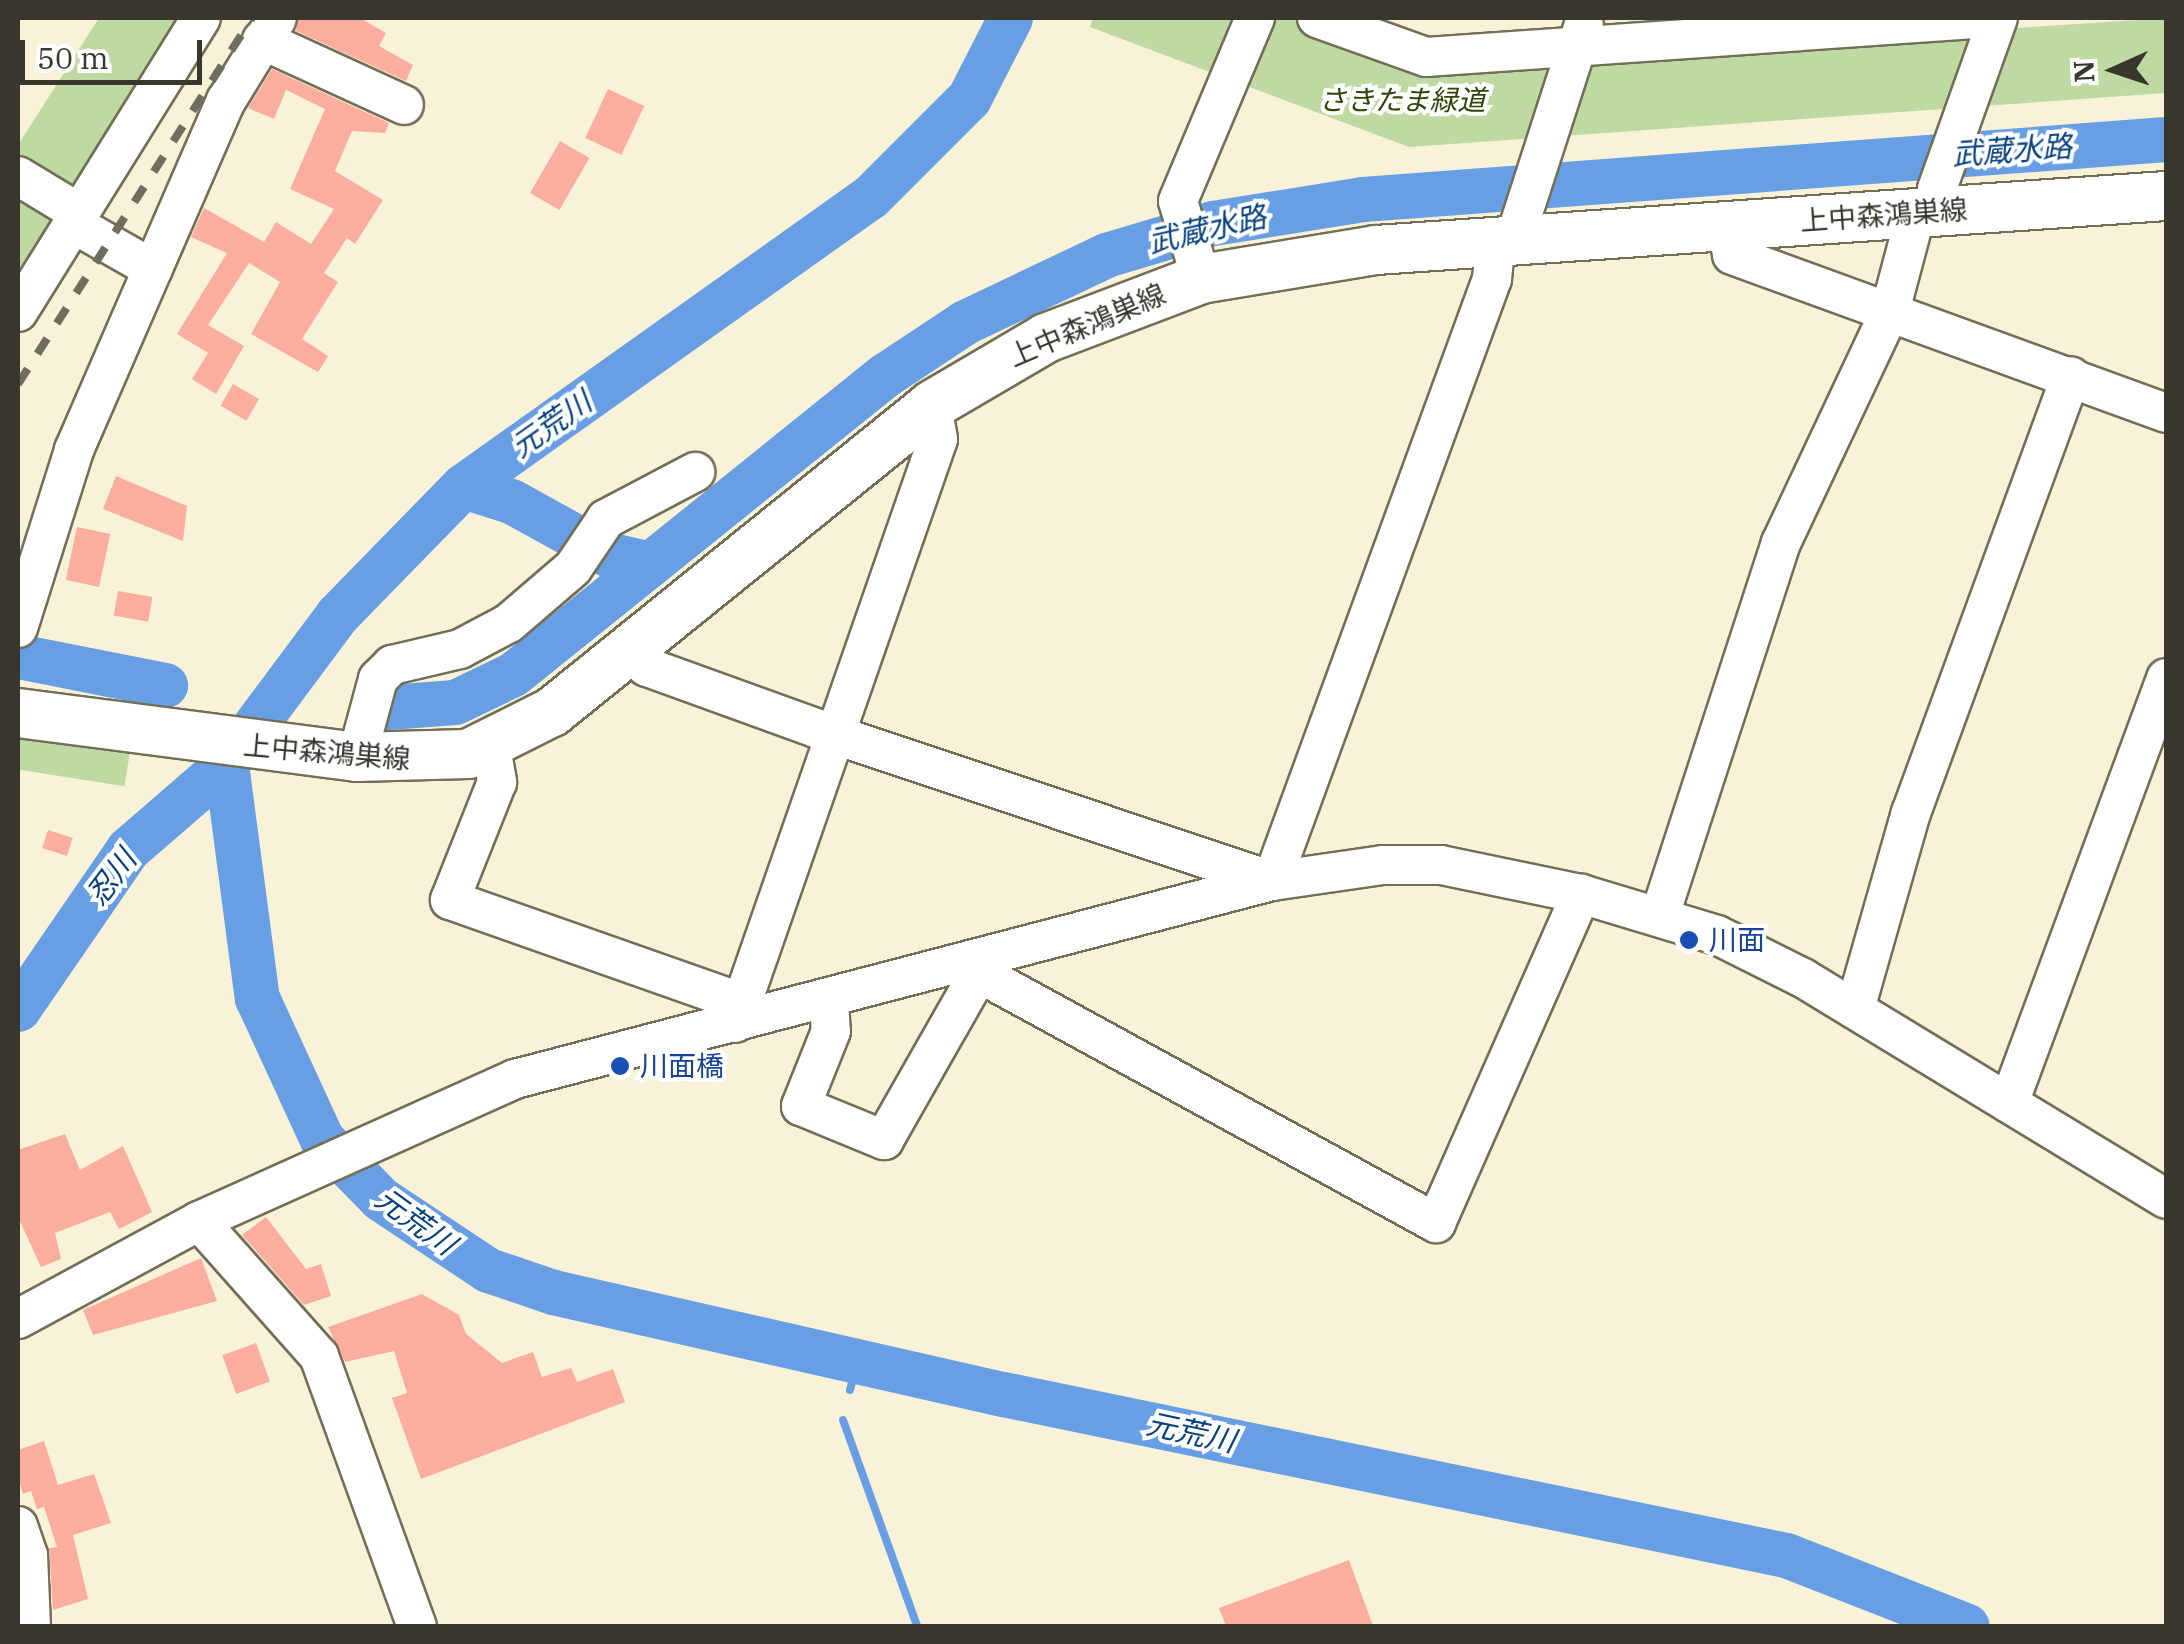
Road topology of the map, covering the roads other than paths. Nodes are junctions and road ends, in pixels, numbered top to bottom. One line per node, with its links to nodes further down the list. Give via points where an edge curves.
1 (201, 18): 12 (street)
2 (1255, 18): 15 (street, via 1178,201)
3 (1317, 18): 7 (street, via 1426,57)
4 (1989, 18): 7 (street)
5 (1998, 18): 11 (street)
6 (270, 29): 8 (street); 16 (street, via 226,101)
7 (1581, 30): 14 (street)
8 (404, 106)
9 (18, 176): 12 (street)
10 (2166, 196): 11 (main road, 上中森鴻巣線)
11 (1930, 204): 13 (main road, 上中森鴻巣線); 17 (street)
12 (76, 218): 16 (street); 18 (street)
13 (1727, 226): 14 (main road, 上中森鴻巣線); 17 (street, via 1732,255)
14 (1510, 231): 15 (main road, 上中森鴻巣線); 30 (street)
15 (1196, 266): 20 (main road, 上中森鴻巣線, via 1046,338)
16 (153, 269): 23 (street, via 67,467)
17 (1890, 311): 19 (street); 32 (street, via 1782,542)
18 (18, 312)
19 (2071, 376): 21 (street); 35 (street, via 1911,813)
20 (932, 404): 24 (main road, 上中森鴻巣線); 27 (street, via 938,439)
21 (2166, 413)
22 (694, 472): 29 (street, via 606,519 573,568 485,636 392,665 378,679)
23 (18, 623)
24 (629, 651): 27 (street, via 647,667); 28 (main road, 上中森鴻巣線)
25 (2166, 678): 37 (street)
26 (18, 713): 29 (main road, 上中森鴻巣線, via 154,736)
27 (833, 731): 30 (street); 36 (street)
28 (491, 747): 29 (main road, 上中森鴻巣線, via 445,759); 36 (street, via 497,782 450,900)
29 (347, 756)
30 (1272, 882): 31 (street, via 1440,865); 33 (street)
31 (1581, 894): 32 (street); 33 (street, via 1436,1223)
32 (1660, 916): 35 (street, via 1765,958)
33 (978, 967): 34 (street); 34 (street, via 884,1140 801,1106 831,1031)
34 (829, 998): 36 (street)
35 (1855, 1009): 37 (street)
36 (739, 1013): 39 (street, via 514,1079)
37 (2009, 1103): 38 (street)
38 (2166, 1199)
39 (199, 1221): 40 (street); 43 (street, via 319,1356)
40 (18, 1319)
41 (18, 1526): 42 (street, via 28,1555)
42 (30, 1626)
43 (417, 1626)

